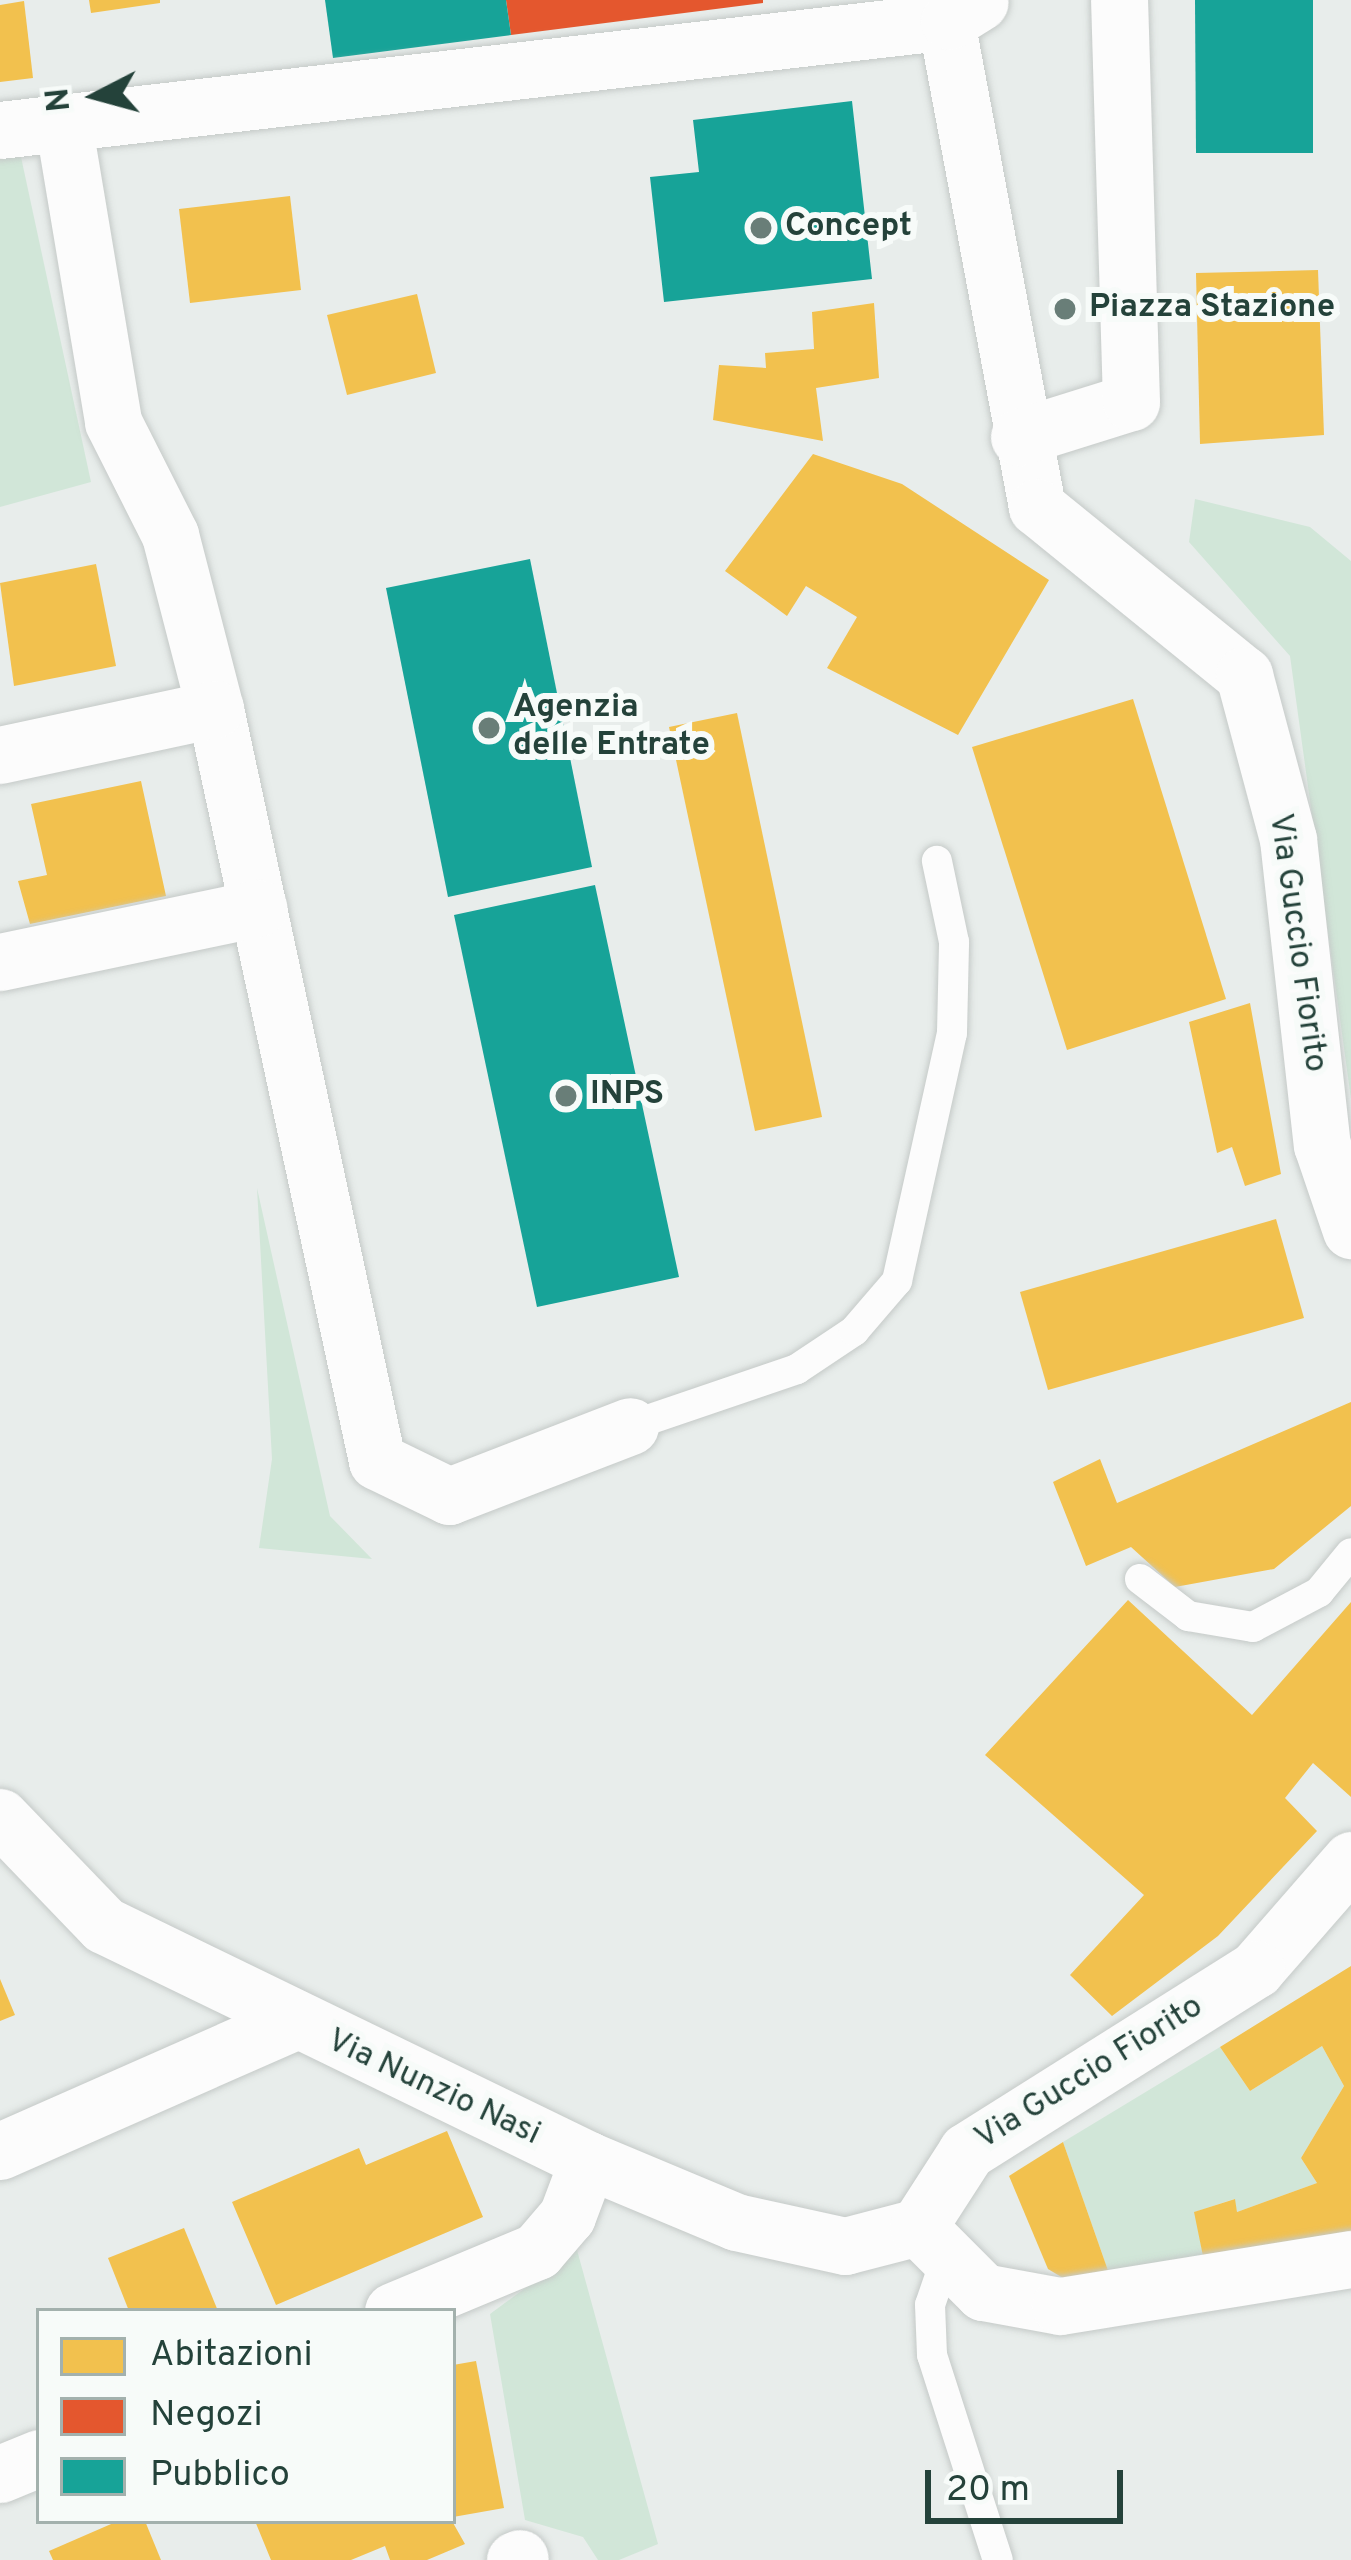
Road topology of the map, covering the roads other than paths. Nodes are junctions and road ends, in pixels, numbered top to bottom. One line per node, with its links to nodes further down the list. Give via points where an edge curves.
1 (1119, 0): 5 (street, via 1131,402)
2 (958, 7): 3 (street); 5 (street)
3 (63, 122): 4 (street); 6 (street, via 113,422 170,535)
4 (0, 130)
5 (1019, 437): 11 (street, Via Guccio Fiorito, via 1037,507 1059,532 1203,633 1244,675 1288,839 1322,1145)
6 (215, 709): 7 (street); 9 (street)
7 (0, 755)
8 (937, 861): 12 (lane, via 955,942 952,1034 897,1281 854,1331 797,1369)
9 (258, 908): 10 (street); 12 (street, via 377,1461 449,1496)
10 (0, 962)
11 (1351, 1230)
12 (630, 1426)
13 (1351, 1553): 14 (lane, via 1319,1592 1253,1627 1188,1616)
14 (1140, 1579)
15 (0, 1816): 17 (street, Via Nunzio Nasi, via 104,1925)
16 (1351, 1860): 20 (street, Via Guccio Fiorito, via 1256,1969 967,2151)
17 (290, 2023): 18 (street); 19 (street, Via Nunzio Nasi)
18 (0, 2151)
19 (588, 2160): 20 (street, Via Nunzio Nasi, via 736,2222 845,2246); 22 (street, via 537,2251)
20 (931, 2245): 21 (street, via 983,2292 1060,2306); 25 (lane, via 932,2355)
21 (1351, 2259)
22 (399, 2308)
23 (36, 2459): 24 (street)
24 (0, 2474)
25 (998, 2560)

